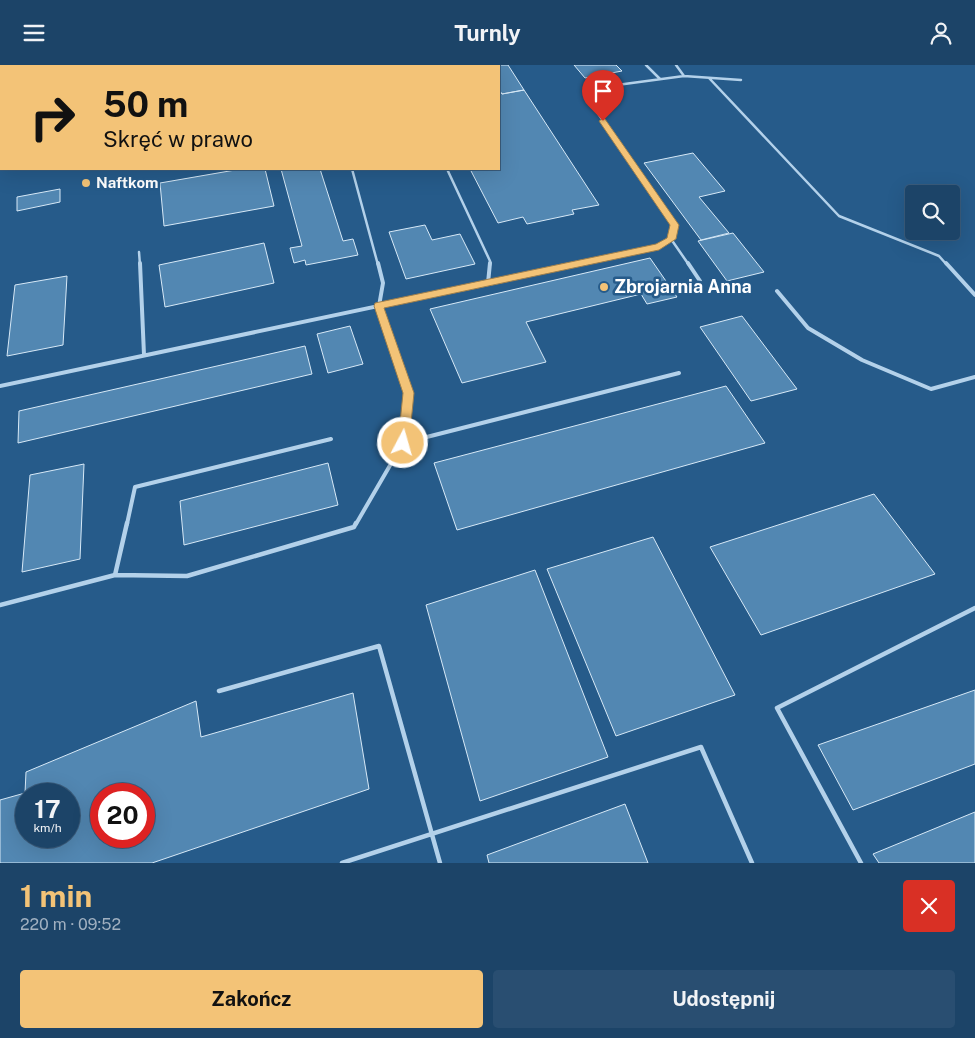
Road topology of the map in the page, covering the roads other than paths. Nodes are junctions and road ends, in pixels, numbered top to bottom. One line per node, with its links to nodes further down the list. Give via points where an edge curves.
1 (646, 65): 5 (lane)
2 (676, 65): 3 (lane)
3 (684, 76): 4 (lane); 5 (lane)
4 (708, 77): 6 (lane); 14 (lane, via 838,216 939,256)
5 (660, 79): 9 (lane, via 617,85 592,106 674,225)
6 (741, 80)
7 (352, 170): 15 (lane, via 383,283)
8 (447, 170): 12 (lane, via 490,261)
9 (671, 239): 11 (lane); 12 (lane, via 659,247)
10 (139, 252): 16 (lane)
11 (700, 281)
12 (488, 283): 15 (lane)
13 (777, 291): 18 (lane, via 808,328 862,360 931,389)
14 (975, 295)
15 (379, 306): 16 (lane); 21 (lane, via 409,393)
16 (144, 355): 19 (lane)
17 (679, 373): 21 (lane)
18 (975, 377)
19 (0, 386)
20 (331, 439): 22 (lane, via 135,487)
21 (403, 443): 22 (lane, via 354,527 187,576)
22 (115, 575): 23 (lane)
23 (0, 605)
24 (975, 608): 30 (lane, via 777,708)
25 (219, 691): 26 (lane, via 379,646)
26 (432, 834): 27 (lane); 28 (lane); 29 (lane, via 701,747)
27 (342, 863)
28 (440, 863)
29 (752, 863)
30 (861, 863)

